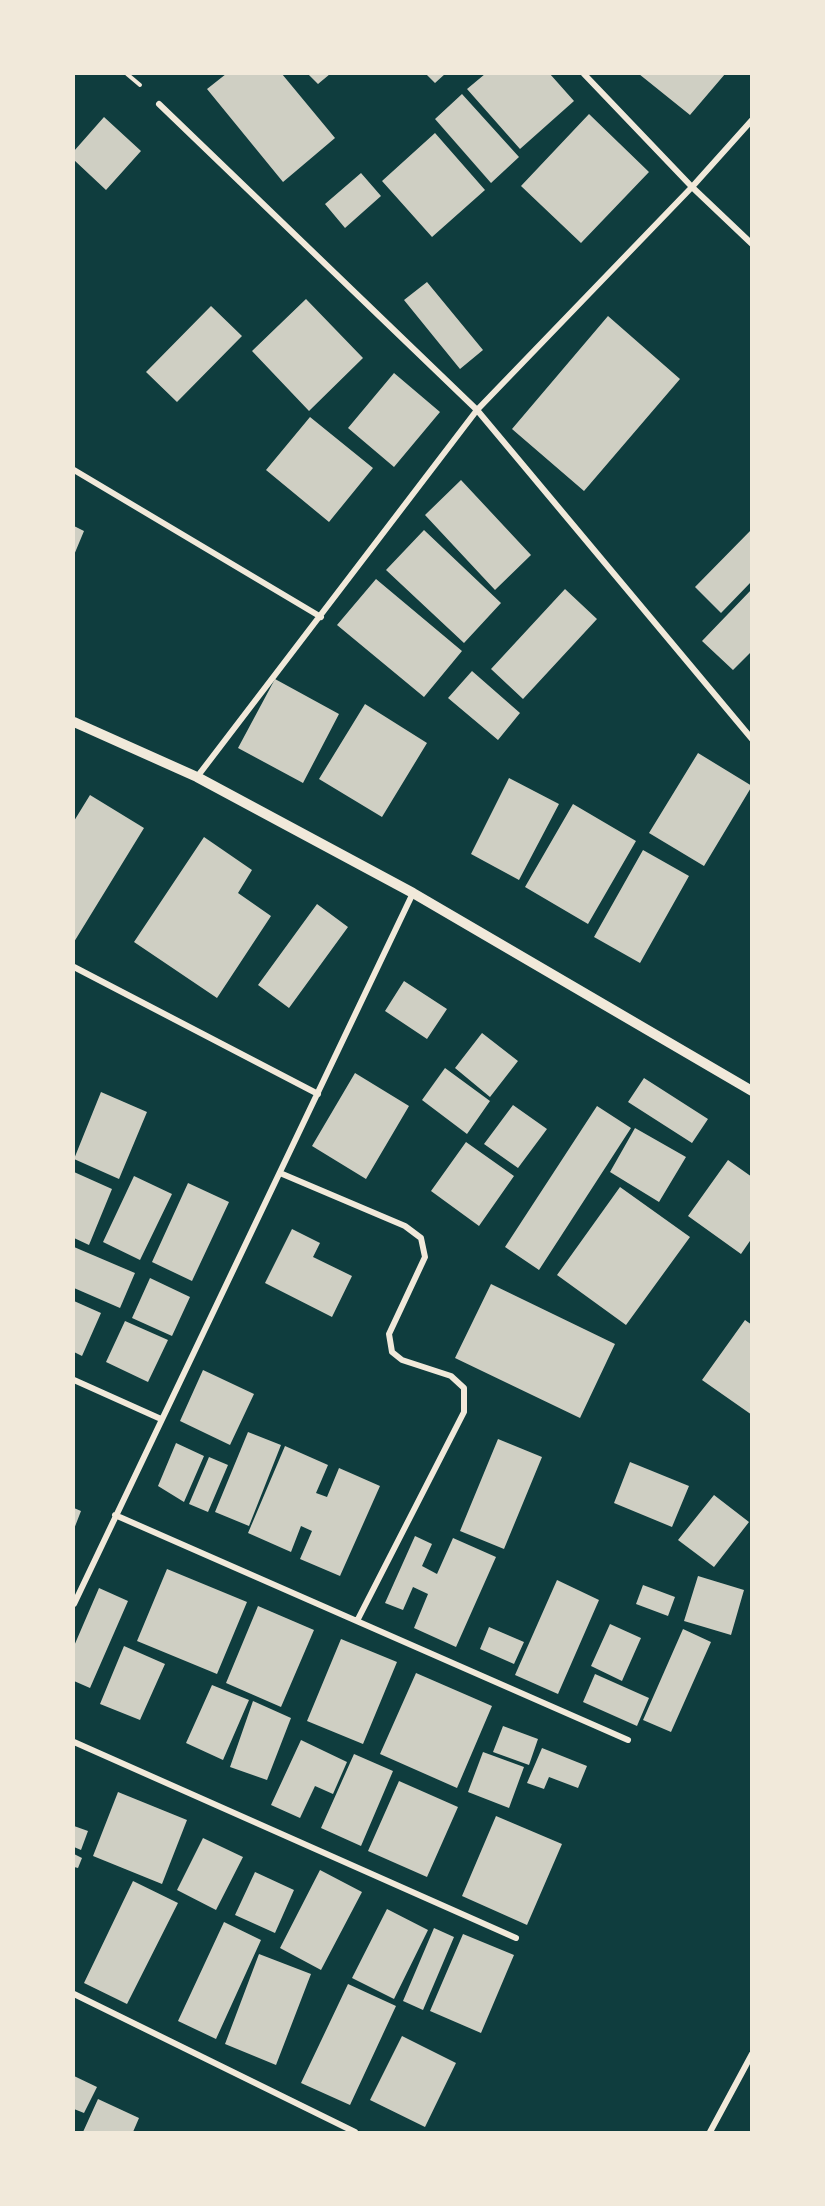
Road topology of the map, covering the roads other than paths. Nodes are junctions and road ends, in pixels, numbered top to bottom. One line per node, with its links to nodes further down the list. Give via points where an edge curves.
1 (585, 74): 4 (street)
2 (159, 104): 6 (street)
3 (752, 120): 4 (street)
4 (692, 187): 5 (street); 6 (street)
5 (752, 244)
6 (477, 410): 8 (street); 10 (street)
7 (74, 470): 8 (street)
8 (321, 617): 11 (street)
9 (74, 722): 11 (street)
10 (752, 739)
11 (197, 777): 12 (street)
12 (413, 893): 14 (street); 15 (street)
13 (74, 967): 15 (street)
14 (752, 1091)
15 (318, 1094): 16 (street)
16 (280, 1173): 18 (street); 21 (street, via 405,1226 421,1238 425,1257 389,1334 392,1352 402,1360 451,1376 465,1388 464,1412)
17 (74, 1380): 18 (street)
18 (161, 1419): 19 (street)
19 (115, 1515): 20 (street); 21 (street)
20 (74, 1604)
21 (357, 1622): 22 (street)
22 (628, 1740)
23 (74, 1742): 24 (street)
24 (516, 1938)
25 (74, 1994): 27 (street)
26 (752, 2054): 28 (street)
27 (356, 2133)
28 (710, 2133)

